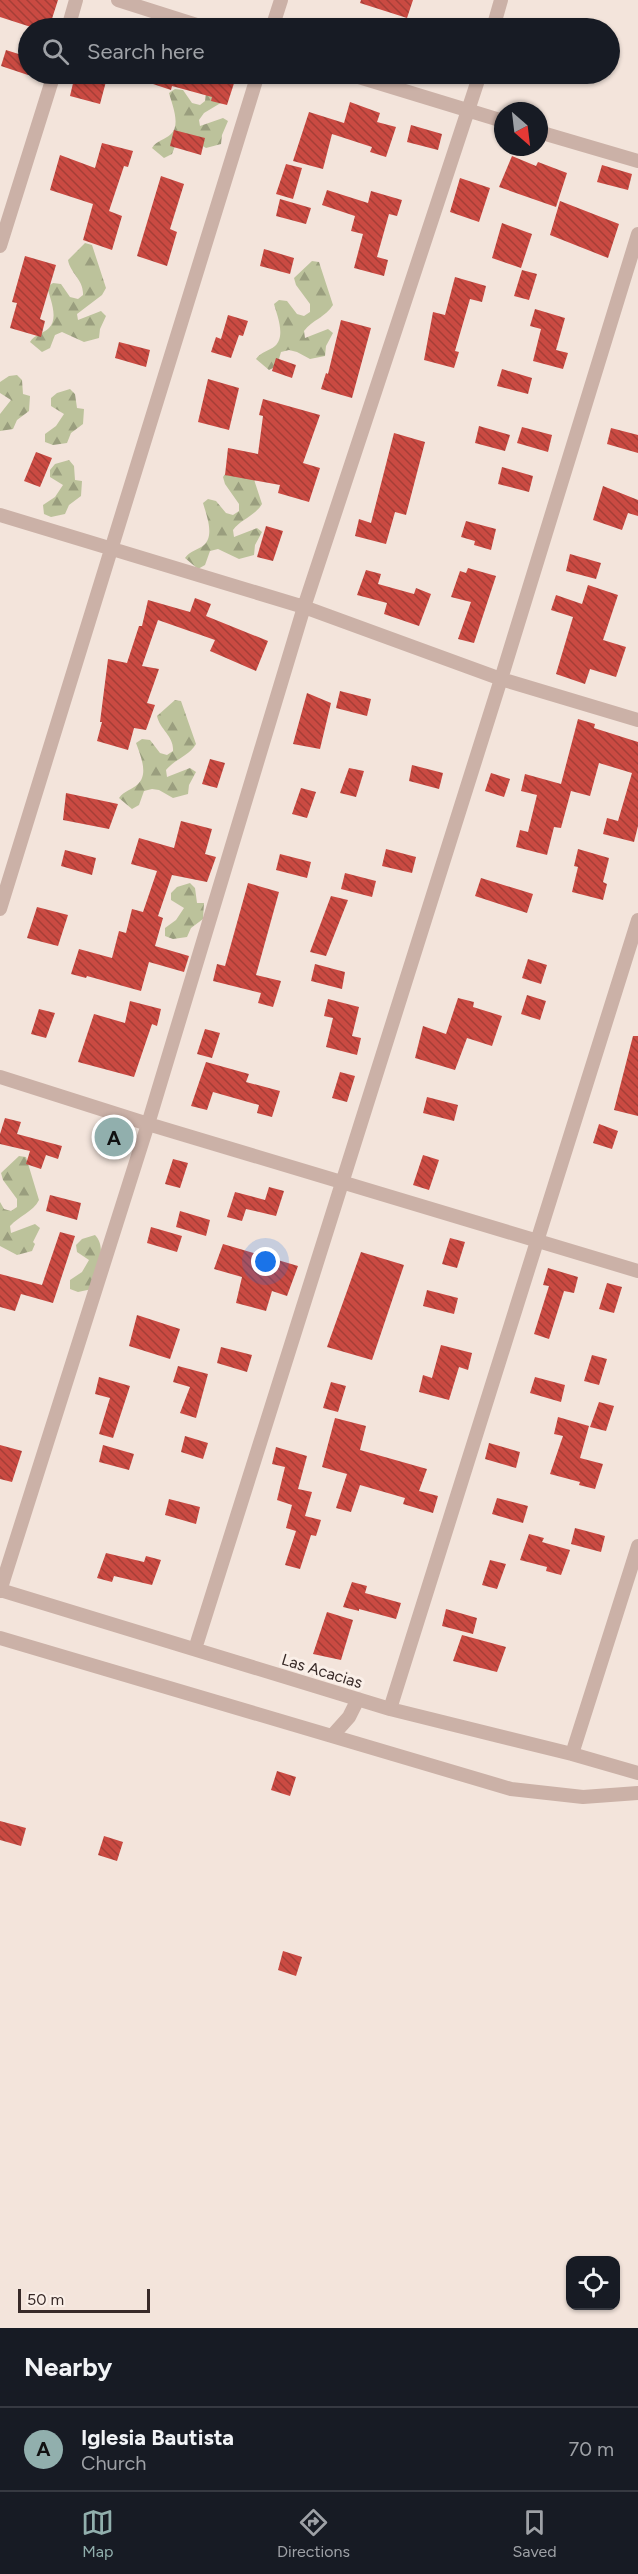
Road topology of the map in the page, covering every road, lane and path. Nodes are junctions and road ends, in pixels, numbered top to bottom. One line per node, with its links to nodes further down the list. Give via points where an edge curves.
1 (76, 0): 5 (street)
2 (118, 0): 6 (street)
3 (281, 0): 7 (street)
4 (501, 0): 8 (street)
5 (71, 18)
6 (175, 18)
7 (275, 18)
8 (496, 18)
9 (51, 84): 18 (street)
10 (255, 84): 20 (street)
11 (381, 84): 13 (street)
12 (477, 84): 13 (street)
13 (469, 111): 14 (street); 21 (street)
14 (494, 118)
15 (548, 135): 16 (street)
16 (638, 161)
17 (638, 234): 22 (street)
18 (0, 246)
19 (0, 515): 20 (street)
20 (110, 548): 21 (street); 24 (street)
21 (304, 607): 22 (street); 27 (street)
22 (501, 679): 23 (street); 28 (street)
23 (638, 720)
24 (0, 909)
25 (638, 920): 29 (street)
26 (0, 1077): 27 (street)
27 (148, 1124): 28 (street); 32 (street)
28 (343, 1182): 29 (street); 34 (street)
29 (537, 1241): 30 (street); 36 (street)
30 (638, 1272)
31 (638, 1546): 38 (street)
32 (0, 1590): 34 (street, Las Acacias)
33 (0, 1638): 37 (street)
34 (195, 1649): 35 (street, Las Acacias)
35 (358, 1699): 36 (street, Las Acacias); 37 (street)
36 (390, 1709): 38 (street, Las Acacias)
37 (332, 1736): 40 (street, via 511,1789 583,1797)
38 (572, 1754): 39 (street, Las Acacias)
39 (638, 1773)
40 (638, 1792)

